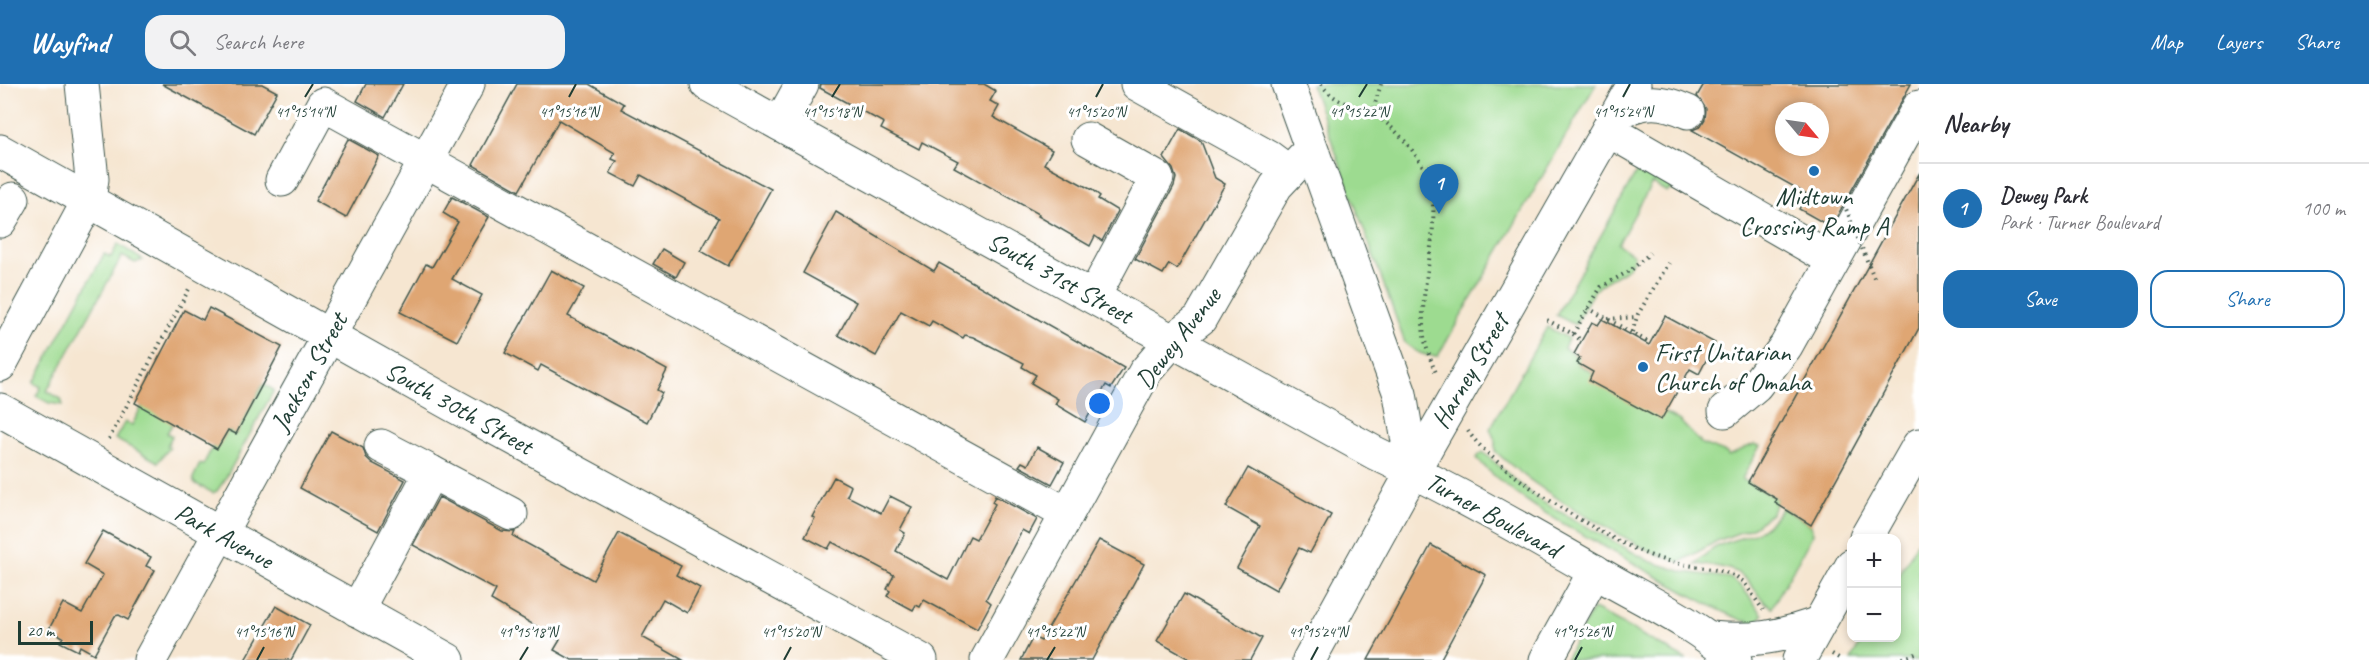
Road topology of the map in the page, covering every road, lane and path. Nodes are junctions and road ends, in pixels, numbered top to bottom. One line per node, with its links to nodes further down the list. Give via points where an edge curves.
1 (82, 84): 19 (street, via 92,179)
2 (468, 84): 16 (street, Jackson Street)
3 (707, 84): 13 (street, South 31st Street)
4 (802, 84): 13 (street)
5 (1137, 84): 17 (street, via 1270,158)
6 (1287, 84): 17 (street, Turner Boulevard)
7 (1321, 84): 11 (path, via 1342,104)
8 (1381, 84): 11 (path)
9 (1636, 84): 12 (street, Harney Street); 12 (street, via 1668,87 1692,105 1641,102)
10 (1919, 107): 22 (street)
11 (1372, 114): 38 (path, via 1397,133 1422,164 1430,182 1431,254 1422,321 1428,357)
12 (1613, 121): 22 (street); 38 (street, Harney Street)
13 (780, 124): 26 (street, South 31st Street)
14 (1088, 139): 26 (street, via 1157,178)
15 (0, 151): 19 (street, South 30th Street)
16 (426, 160): 18 (street, via 323,104); 33 (street, Jackson Street); 47 (street)
17 (1299, 161): 34 (street, Dewey Avenue, via 1276,186 1206,311); 44 (street, Turner Boulevard, via 1400,393)
18 (282, 180)
19 (89, 200): 33 (street, South 30th Street); 37 (street)
20 (1844, 204): 24 (path, bridge)
21 (1650, 253): 27 (path, via 1631,270 1601,287)
22 (1833, 260): 40 (street, via 1772,366)
23 (1669, 263): 28 (path)
24 (1875, 280)
25 (193, 281): 41 (path)
26 (1094, 296): 34 (street, South 31st Street)
27 (1588, 308): 29 (path); 32 (path)
28 (1637, 317): 29 (path); 31 (path)
29 (1608, 319): 31 (path)
30 (1547, 320): 32 (path)
31 (1632, 332): 36 (path)
32 (1573, 334): 35 (path)
33 (329, 336): 48 (street, Jackson Street); 59 (street, South 30th Street)
34 (1173, 340): 44 (street, South 31st Street); 47 (street, Dewey Avenue, via 1145,372)
35 (1582, 341)
36 (1650, 342)
37 (0, 365)
38 (1451, 405): 44 (street, Harney Street); 53 (path, via 1473,440 1543,496 1654,557 1734,575)
39 (0, 410): 48 (street, Park Avenue)
40 (1725, 411)
41 (108, 439)
42 (1919, 445): 49 (street)
43 (381, 446): 45 (street)
44 (1413, 471): 50 (street, Turner Boulevard); 61 (street, Harney Street)
45 (431, 472): 46 (street); 52 (street)
46 (511, 514)
47 (1067, 514): 60 (street, Dewey Avenue)
48 (220, 534): 52 (street, Park Avenue); 57 (street, Jackson Street)
49 (1868, 534)
50 (1595, 571): 55 (street, Turner Boulevard); 62 (street)
51 (1847, 572): 54 (street)
52 (357, 609): 58 (street, Park Avenue)
53 (1770, 616)
54 (1819, 622): 55 (street, via 1770,638); 64 (street)
55 (1711, 638): 63 (street, Turner Boulevard)
56 (1919, 653): 65 (path)
57 (150, 660)
58 (448, 660)
59 (921, 660)
60 (987, 660)
61 (1309, 660)
62 (1546, 660)
63 (1735, 660)
64 (1799, 660)
65 (1897, 660)

